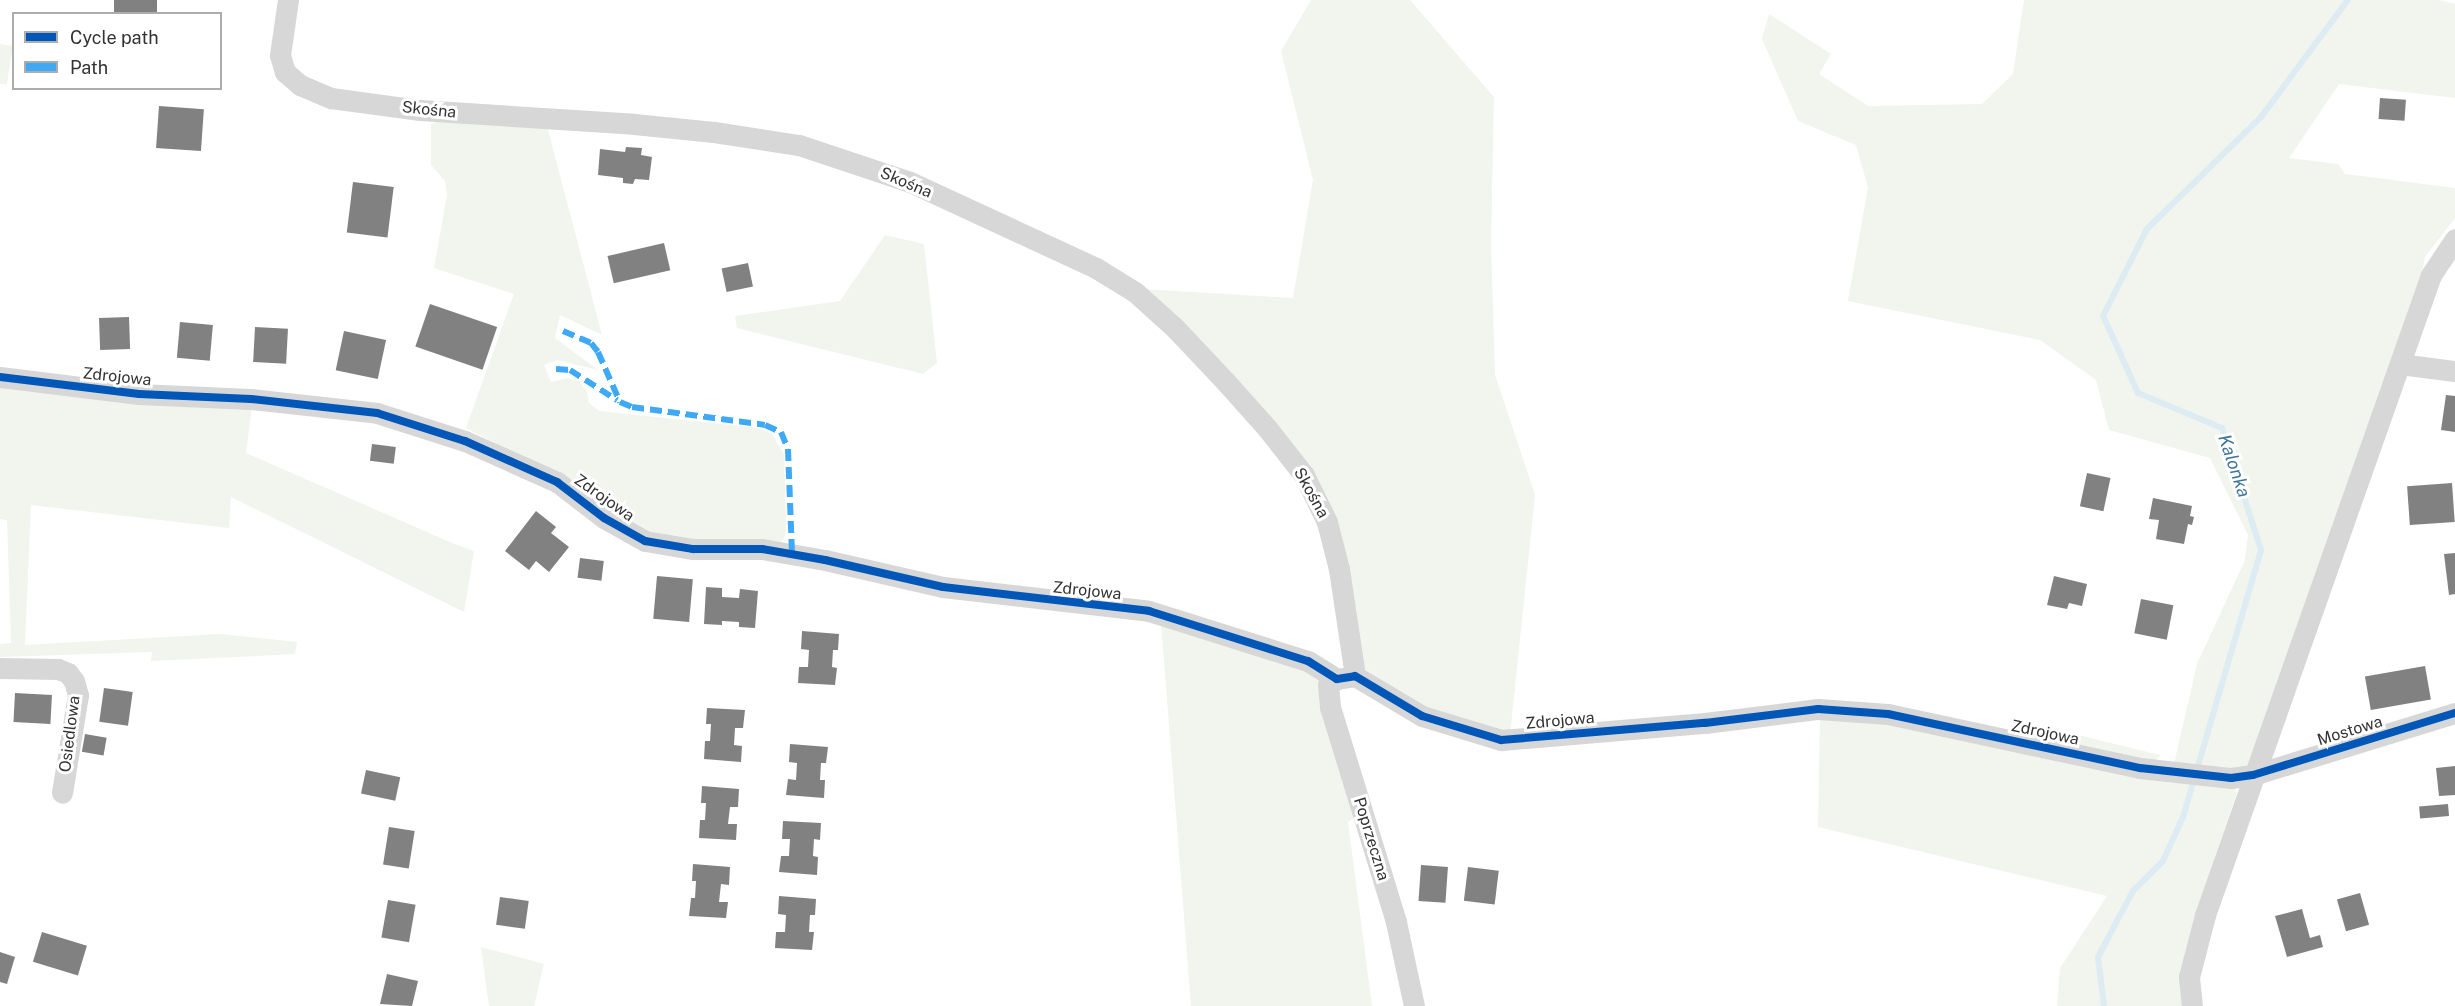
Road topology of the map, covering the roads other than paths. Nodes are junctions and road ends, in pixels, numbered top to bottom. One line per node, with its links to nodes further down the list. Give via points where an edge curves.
1 (288, 0): 7 (street, Skośna, via 280,55 285,72 300,85 331,98 420,110 665,127 799,145 910,182 1096,268 1136,292 1232,389 1304,475 1327,522 1349,622)
2 (2455, 238): 3 (street, via 2431,275)
3 (2400, 363): 4 (street); 9 (street)
4 (2455, 371)
5 (0, 377): 7 (street, Zdrojowa, via 139,394 251,399 377,413 465,441 557,482 604,518 645,541 693,549 762,549 943,587 1149,611 1308,661)
6 (0, 668): 11 (street, Osiedlowa, via 58,669 74,681 78,695)
7 (1346, 677): 10 (street, Zdrojowa, via 1422,716 1501,740 1818,709 1888,714 2174,773); 12 (street, Poprzeczna, via 1328,684 1330,707 1396,922)
8 (2455, 713): 9 (street, Mostowa)
9 (2253, 775): 10 (street, Mostowa); 13 (street, via 2205,915 2189,977)
10 (2231, 778)
11 (62, 794)
12 (1414, 1006)
13 (2192, 1006)

